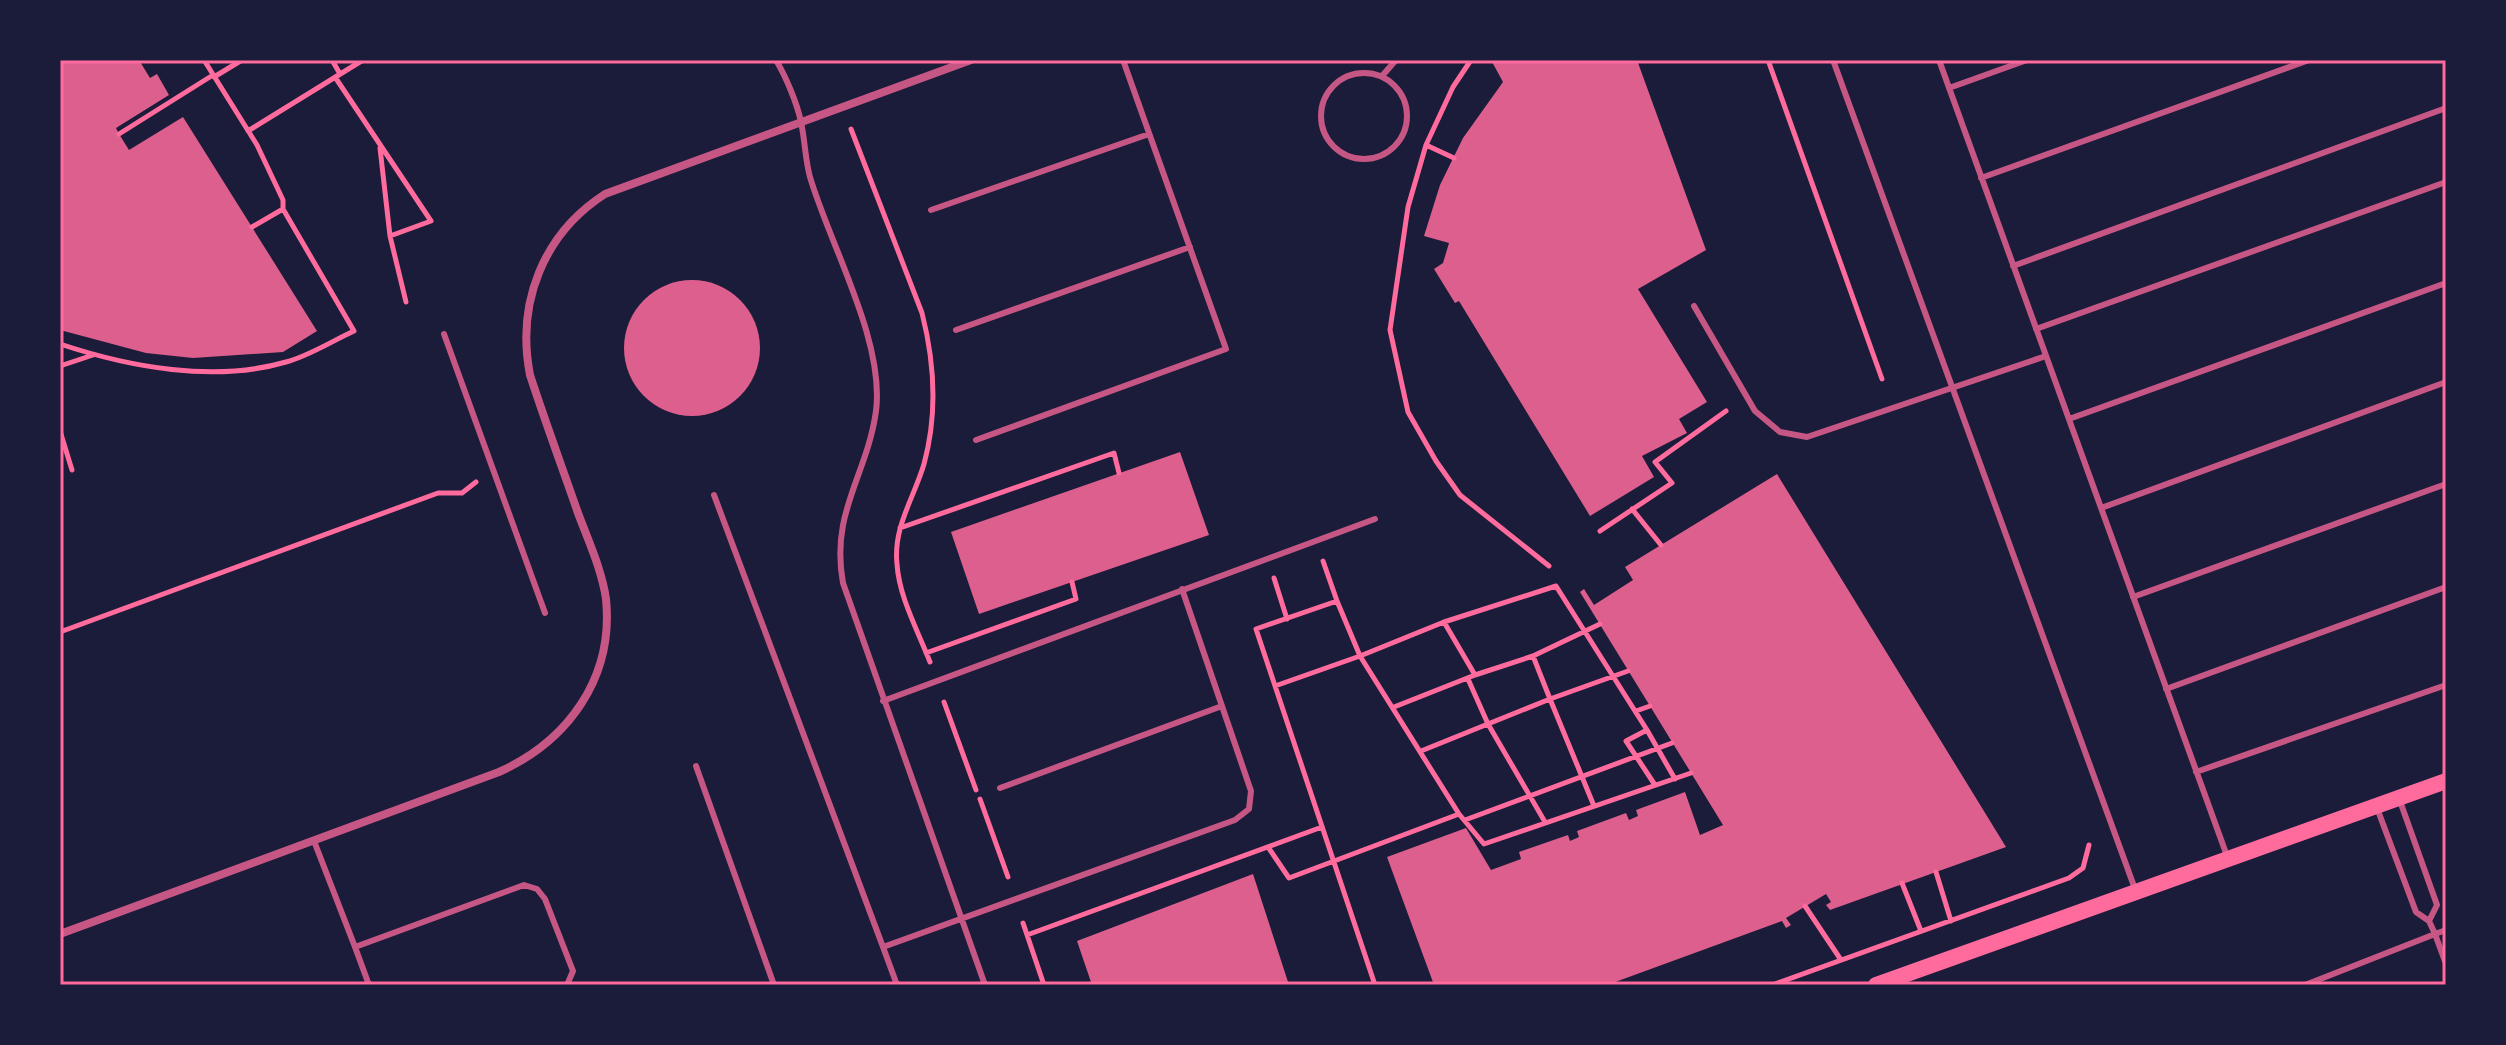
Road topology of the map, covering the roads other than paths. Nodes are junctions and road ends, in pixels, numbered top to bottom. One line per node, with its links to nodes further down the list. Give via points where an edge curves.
1 (776, 60): 12 (lane)
2 (971, 60): 12 (street)
3 (1123, 60): 13 (lane)
4 (1396, 60): 9 (lane)
5 (1833, 60): 26 (lane)
6 (1939, 60): 10 (lane)
7 (2027, 60): 10 (lane)
8 (2309, 60): 14 (lane)
9 (1382, 76): 9 (lane, via 1353,74 1340,80 1322,102 1323,131 1342,153 1369,159 1394,147 1402,136 1407,123 1402,95)
10 (1949, 88): 14 (lane)
11 (2446, 108): 18 (lane)
12 (801, 120): 39 (lane, via 809,174 875,371 876,409 843,514 839,564); 47 (street, via 605,194 569,221 535,280 524,346 530,375 606,599 604,648 586,700 566,727 526,760)
13 (1149, 134): 16 (lane); 17 (lane)
14 (1981, 178): 18 (lane)
15 (2446, 182): 21 (lane)
16 (931, 210)
17 (1190, 247): 22 (lane); 28 (lane, via 1226,349)
18 (2013, 266): 21 (lane)
19 (2446, 283): 27 (lane)
20 (1694, 306): 26 (lane, via 1755,411 1780,432 1807,437)
21 (2036, 329): 24 (lane)
22 (956, 330)
23 (444, 334): 36 (lane)
24 (2046, 356): 26 (lane); 27 (lane)
25 (2446, 382): 31 (lane)
26 (1951, 391): 49 (lane)
27 (2069, 419): 31 (lane)
28 (976, 440)
29 (2446, 484): 35 (lane)
30 (714, 495): 56 (lane)
31 (2101, 508): 35 (lane)
32 (1375, 519): 34 (lane)
33 (2446, 587): 38 (lane)
34 (1182, 589): 39 (lane); 40 (lane)
35 (2133, 597): 38 (lane)
36 (545, 613)
37 (2446, 685): 42 (lane)
38 (2166, 689): 42 (lane)
39 (883, 701): 50 (lane)
40 (1222, 706): 44 (lane); 50 (lane, via 1251,791 1249,809 1235,820)
41 (696, 766): 60 (lane)
42 (2196, 772): 48 (lane)
43 (2446, 781): 45 (main road)
44 (1000, 788)
45 (2399, 798): 46 (main road); 51 (lane, via 2437,905)
46 (2376, 806): 48 (main road); 51 (lane, via 2416,912)
47 (314, 841): 53 (street); 55 (lane)
48 (2228, 859): 49 (main road)
49 (2137, 892): 63 (main road)
50 (962, 919): 56 (lane); 62 (lane)
51 (2429, 921): 54 (lane)
52 (2446, 930): 54 (lane)
53 (60, 934)
54 (2435, 934): 57 (lane); 64 (lane)
55 (355, 947): 58 (lane); 59 (lane, via 524,885 545,899 573,971)
56 (883, 947): 61 (lane)
57 (2446, 964)
58 (369, 985)
59 (567, 985)
60 (774, 985)
61 (897, 985)
62 (985, 985)
63 (1876, 985)
64 (2305, 985)

